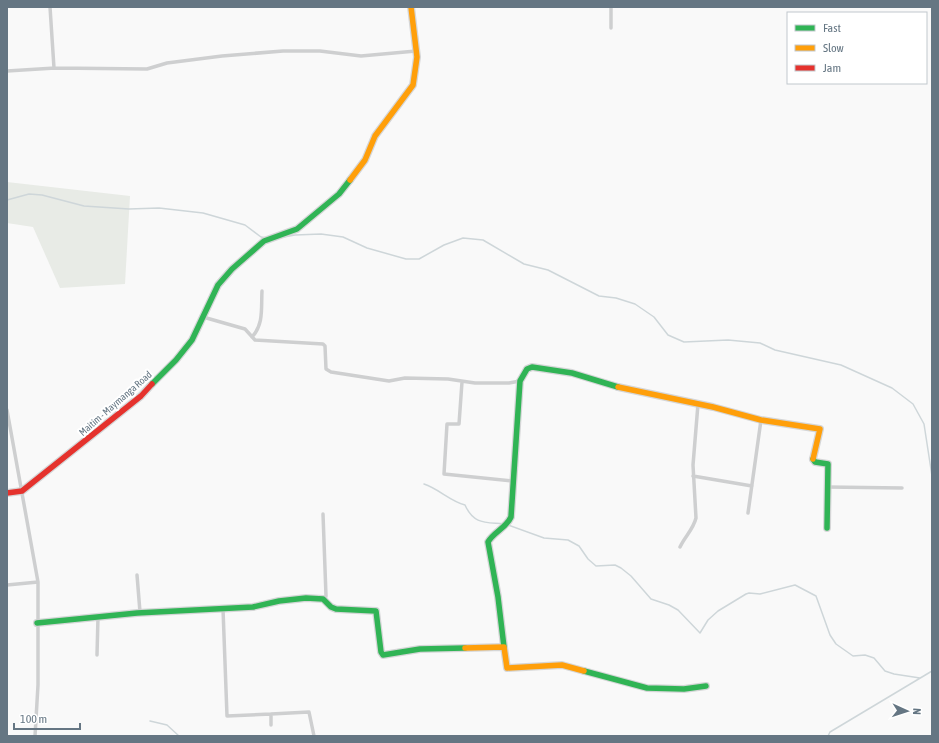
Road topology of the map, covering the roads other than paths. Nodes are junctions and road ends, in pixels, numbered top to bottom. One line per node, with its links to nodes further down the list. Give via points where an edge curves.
1 (50, 7): 6 (street)
2 (411, 7): 5 (street, Maitim - Maymanga Road)
3 (612, 7): 4 (street)
4 (611, 28)
5 (416, 51): 6 (street, via 361,56 284,51 167,63 147,69); 9 (street, Maitim - Maymanga Road, via 416,76 413,85 374,136 360,168 324,208 297,229 267,240 232,269 218,285)
6 (54, 68): 7 (street)
7 (7, 71)
8 (262, 291): 10 (street, via 260,325)
9 (203, 317): 10 (street, via 244,329); 21 (street, Maitim - Maymanga Road, via 192,340 141,396)
10 (252, 337): 12 (street, via 259,341 323,344 326,369 330,372 389,381 405,378)
11 (520, 381): 12 (street); 13 (street, via 527,369 542,368); 17 (street)
12 (462, 382): 17 (street, via 460,424 447,424 444,474)
13 (698, 404): 15 (street); 16 (street)
14 (7, 410): 21 (street)
15 (761, 420): 18 (street); 19 (street, via 820,429 812,458 815,462 828,464)
16 (693, 476): 18 (street); 26 (street, via 696,518 694,526 684,537)
17 (513, 481): 35 (street, via 509,523 489,538 488,546)
18 (752, 486): 23 (street)
19 (827, 487): 20 (street); 25 (street)
20 (902, 488)
21 (22, 491): 22 (street); 28 (street)
22 (7, 492)
23 (748, 513)
24 (323, 514): 30 (street, via 326,596)
25 (827, 528)
26 (680, 547)
27 (137, 575): 32 (street)
28 (38, 582): 29 (street); 34 (street)
29 (7, 585)
30 (324, 600): 31 (street, via 306,598); 35 (street, via 336,609 376,610 383,655 420,649)
31 (223, 609): 32 (street); 38 (street, via 227,716)
32 (140, 612): 33 (street)
33 (98, 617): 34 (street); 36 (street)
34 (38, 623): 40 (street)
35 (504, 647): 37 (street, via 507,668 562,665 647,688 684,689)
36 (97, 655)
37 (706, 686)
38 (271, 714): 39 (street); 41 (street, via 309,712)
39 (271, 725)
40 (35, 736)
41 (314, 736)

